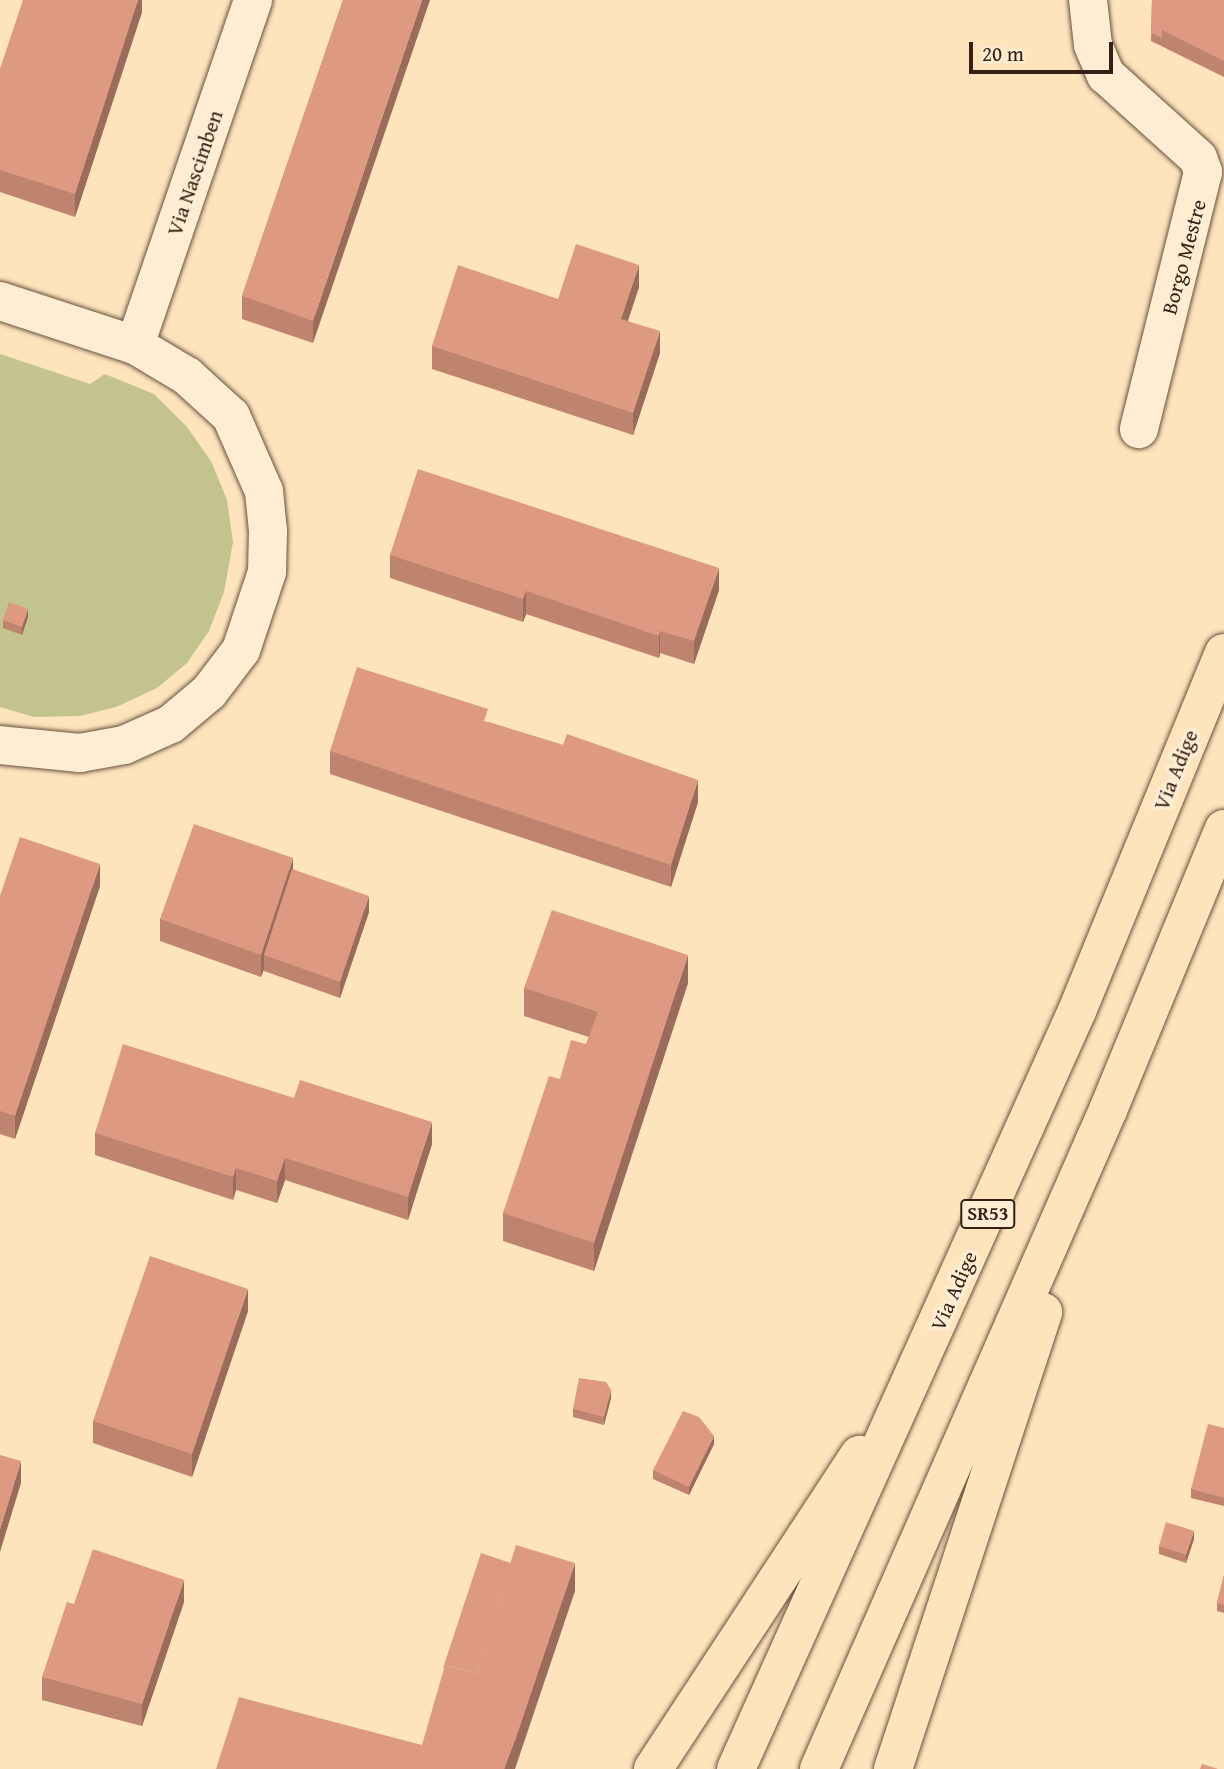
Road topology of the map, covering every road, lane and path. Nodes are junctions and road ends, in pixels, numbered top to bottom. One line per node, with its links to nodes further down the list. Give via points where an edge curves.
1 (253, 0): 4 (street, Via Nascimben)
2 (1088, 0): 5 (street, Borgo Mestre, via 1093,45 1106,75 1198,158 1203,172)
3 (0, 301): 4 (street)
4 (135, 345): 7 (street, via 187,376 231,416 249,451 264,491 268,531 259,604 241,650 209,692 171,723 124,745 80,753)
5 (1139, 429)
6 (1224, 653): 10 (highway, Via Adige / SR53, via 1077,1011)
7 (0, 746)
8 (1224, 829): 9 (highway)
9 (1108, 1110): 13 (highway); 14 (highway)
10 (928, 1351): 11 (highway); 12 (highway, Via Adige / SR53)
11 (653, 1769)
12 (736, 1769)
13 (819, 1769)
14 (893, 1769)

